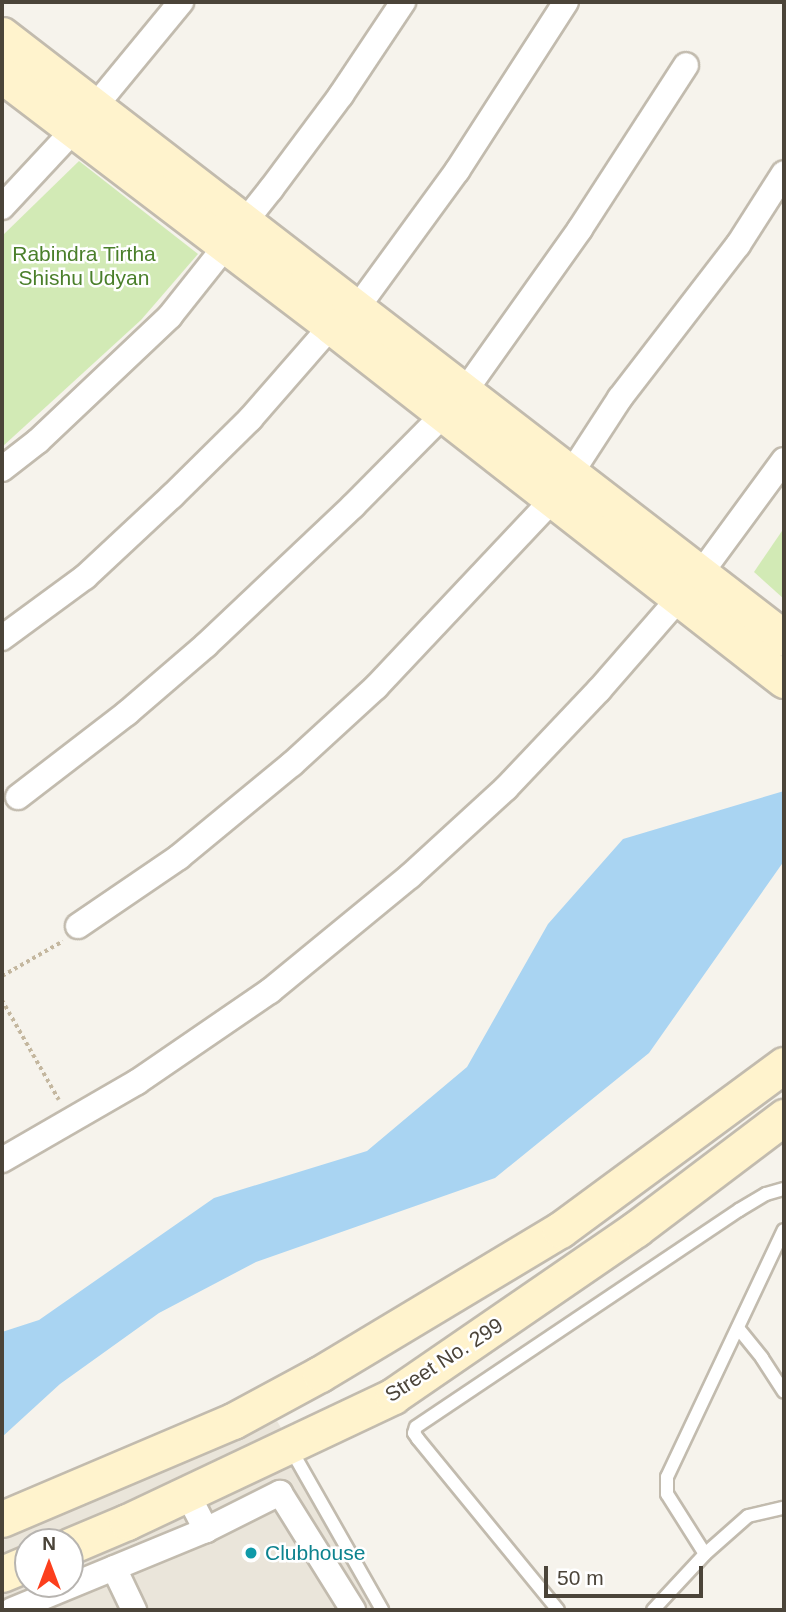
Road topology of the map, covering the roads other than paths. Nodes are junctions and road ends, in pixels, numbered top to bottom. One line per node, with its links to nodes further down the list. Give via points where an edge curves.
1 (181, 2): 7 (street)
2 (403, 2): 10 (street, via 341,94)
3 (566, 2): 11 (street, via 457,171)
4 (2, 35): 7 (street)
5 (686, 65): 12 (street, via 580,229)
6 (2, 75): 7 (street)
7 (84, 119): 9 (street); 10 (street)
8 (784, 173): 15 (street, via 738,245 620,398)
9 (2, 207)
10 (235, 235): 11 (street); 14 (street, via 170,316)
11 (344, 317): 12 (street); 17 (street, via 172,496 85,577)
12 (454, 403): 15 (street); 20 (street, via 354,506 206,645)
13 (784, 460): 16 (street)
14 (2, 470)
15 (561, 488): 16 (street); 21 (street, via 376,687 292,764 179,857)
16 (689, 585): 18 (street); 19 (street); 24 (street, via 506,788 400,885 270,991 137,1082)
17 (2, 638)
18 (784, 638)
19 (784, 680)
20 (18, 797)
21 (75, 931)
22 (784, 1065): 32 (street, via 560,1230 331,1367 233,1421)
23 (781, 1125): 29 (street, Street No. 299, via 393,1396)
24 (2, 1160)
25 (784, 1189): 41 (lane, via 739,1210 416,1427 414,1433)
26 (784, 1230): 27 (lane)
27 (738, 1328): 28 (lane); 35 (lane, via 667,1477 667,1494)
28 (784, 1392)
29 (288, 1445): 30 (street, Street No. 299); 40 (lane)
30 (187, 1493): 33 (street); 34 (street, Street No. 299)
31 (784, 1508): 35 (lane, via 748,1516)
32 (2, 1519)
33 (206, 1530): 36 (street); 39 (street, via 280,1493)
34 (84, 1540)
35 (705, 1554): 42 (lane)
36 (114, 1568): 37 (street); 38 (street)
37 (12, 1610)
38 (134, 1610)
39 (353, 1610)
40 (382, 1610)
41 (558, 1610)
42 (653, 1610)

